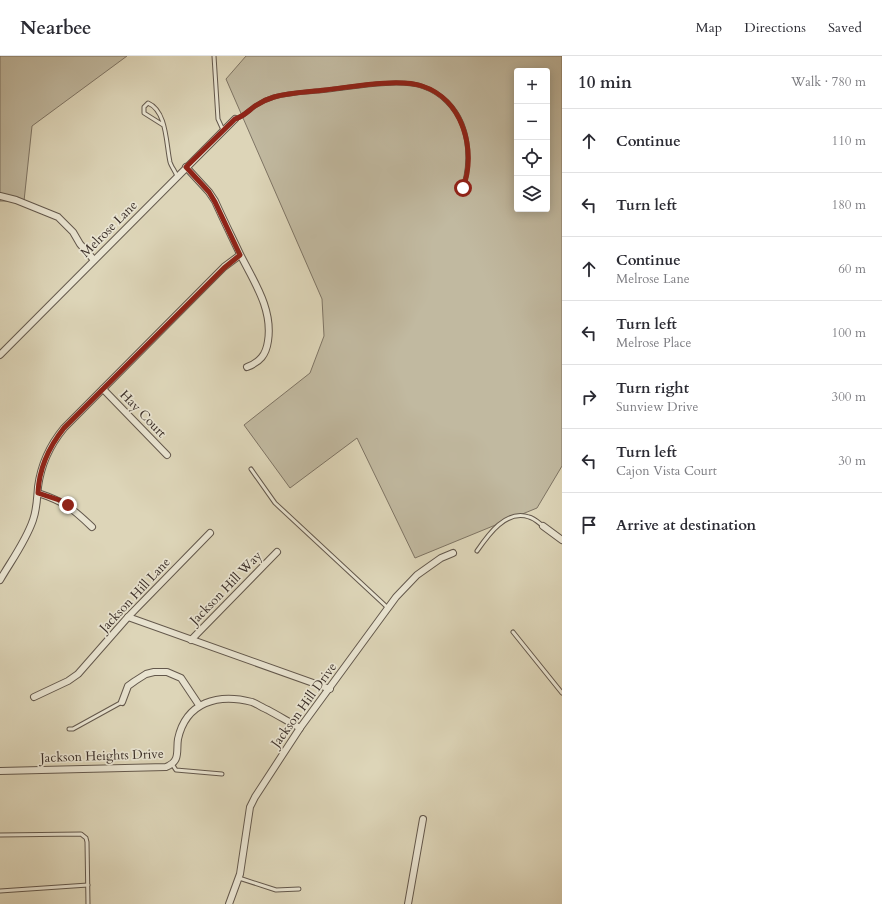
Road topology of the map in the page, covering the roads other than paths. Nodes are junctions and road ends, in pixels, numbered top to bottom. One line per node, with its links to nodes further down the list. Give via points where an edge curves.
1 (214, 56): 4 (lane, via 218,119)
2 (235, 119): 4 (street, Melrose Lane); 7 (lane, via 260,103 282,95 402,83 424,86 449,104 459,116 464,130 468,159)
3 (163, 125): 3 (lane, via 155,106 148,104 144,107 144,113); 6 (lane, via 170,163)
4 (223, 130): 5 (street, Melrose Lane)
5 (186, 167): 6 (street, Melrose Lane); 9 (street, via 209,192)
6 (177, 176): 10 (street, Melrose Lane)
7 (461, 192)
8 (0, 196): 10 (street, via 58,217)
9 (240, 255): 12 (street, via 263,301 269,326 265,354 255,364); 13 (street)
10 (94, 260): 11 (street, Melrose Lane)
11 (0, 354)
12 (247, 367)
13 (103, 389): 14 (street, Hay Court); 16 (street, via 64,428 52,445 41,471)
14 (167, 455)
15 (251, 469): 25 (lane, via 275,503)
16 (38, 493): 18 (street, via 68,505); 24 (street, via 36,512 30,529)
17 (543, 526): 20 (street); 21 (lane, via 529,517 510,518 489,534)
18 (92, 527)
19 (210, 533): 26 (street, Jackson Hill Lane)
20 (562, 540)
21 (477, 551)
22 (277, 552): 28 (street, Jackson Hill Way)
23 (453, 553): 25 (street, Jackson Hill Drive, via 417,575)
24 (0, 580)
25 (388, 608): 29 (street, Jackson Hill Drive)
26 (128, 617): 28 (street); 31 (street, Jackson Hill Lane, via 78,674 68,682)
27 (513, 632): 30 (lane)
28 (191, 640): 29 (street)
29 (330, 689): 34 (street, Jackson Hill Drive)
30 (562, 693)
31 (34, 697)
32 (122, 702): 33 (street, via 128,686 134,680 146,674 167,672 181,678); 35 (lane)
33 (200, 705): 34 (street, Jackson Heights Drive, via 208,701 231,698 253,702); 36 (street, Jackson Heights Drive, via 190,713 183,724 176,758)
34 (300, 728): 41 (street, Jackson Hill Drive, via 250,807)
35 (69, 729)
36 (172, 764): 37 (street, Jackson Heights Drive, via 166,767); 38 (lane, via 176,770)
37 (0, 770)
38 (222, 774)
39 (423, 819): 47 (street)
40 (0, 835): 42 (lane, via 81,834 87,842)
41 (239, 878): 43 (lane, via 276,890); 46 (street, Jackson Hill Drive)
42 (88, 885): 44 (lane); 45 (lane)
43 (299, 889)
44 (0, 891)
45 (88, 904)
46 (229, 904)
47 (408, 904)

